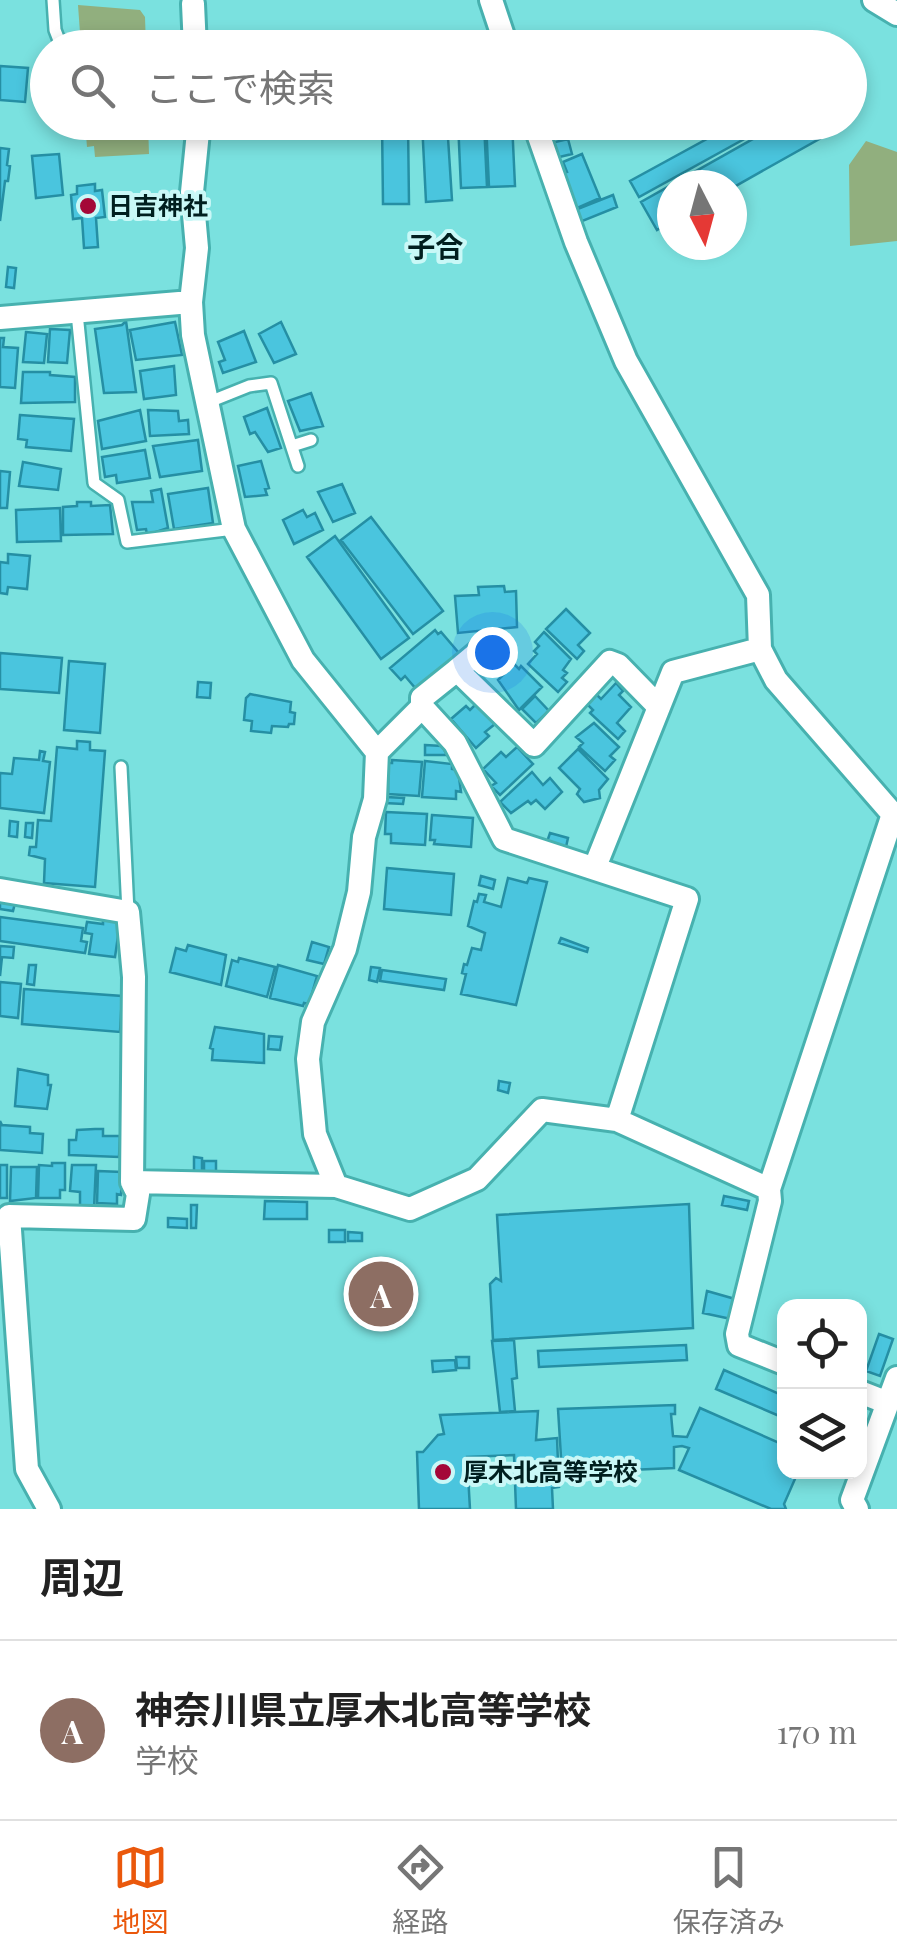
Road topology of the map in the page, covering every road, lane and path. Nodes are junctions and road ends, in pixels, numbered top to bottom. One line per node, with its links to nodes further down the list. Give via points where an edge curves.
1 (53, 0): 6 (lane)
2 (491, 0): 8 (street)
3 (874, 0): 5 (street)
4 (186, 1): 7 (street)
5 (897, 14)
6 (55, 30)
7 (192, 30)
8 (501, 30)
9 (197, 140): 11 (street)
10 (540, 140): 21 (street, via 626,361 758,595)
11 (191, 302): 12 (street); 14 (street)
12 (77, 313): 13 (street); 18 (lane, via 94,483 118,500 126,542)
13 (0, 318)
14 (209, 402): 16 (lane, via 271,383); 18 (street)
15 (311, 440): 16 (lane)
16 (292, 446): 17 (lane)
17 (298, 466)
18 (234, 530): 26 (street, via 303,660)
19 (596, 642): 22 (street)
20 (486, 645): 23 (street)
21 (760, 649): 25 (street, via 673,672); 28 (street, via 776,680)
22 (610, 662): 23 (street, via 540,753); 25 (street)
23 (457, 670): 24 (street, via 422,698)
24 (422, 707): 26 (street); 29 (street, via 455,743 504,838)
25 (659, 707): 29 (street)
26 (377, 752): 34 (street, via 359,892 346,949 313,1022 308,1060 314,1134)
27 (120, 767): 31 (lane)
28 (895, 817): 35 (street)
29 (595, 867): 32 (street, via 687,899)
30 (0, 890): 31 (street)
31 (128, 912): 33 (street, via 134,977)
32 (617, 1120): 34 (street, via 542,1110 478,1179 410,1209); 35 (street)
33 (132, 1182): 34 (street); 36 (street, via 138,1194 134,1219)
34 (336, 1186)
35 (769, 1189): 37 (street, via 737,1334 739,1345)
36 (5, 1215): 41 (street, via 28,1469)
37 (777, 1359)
38 (897, 1378): 40 (street)
39 (867, 1395): 40 (street)
40 (888, 1404): 42 (street, via 852,1500)
41 (49, 1509)
42 (857, 1509)

